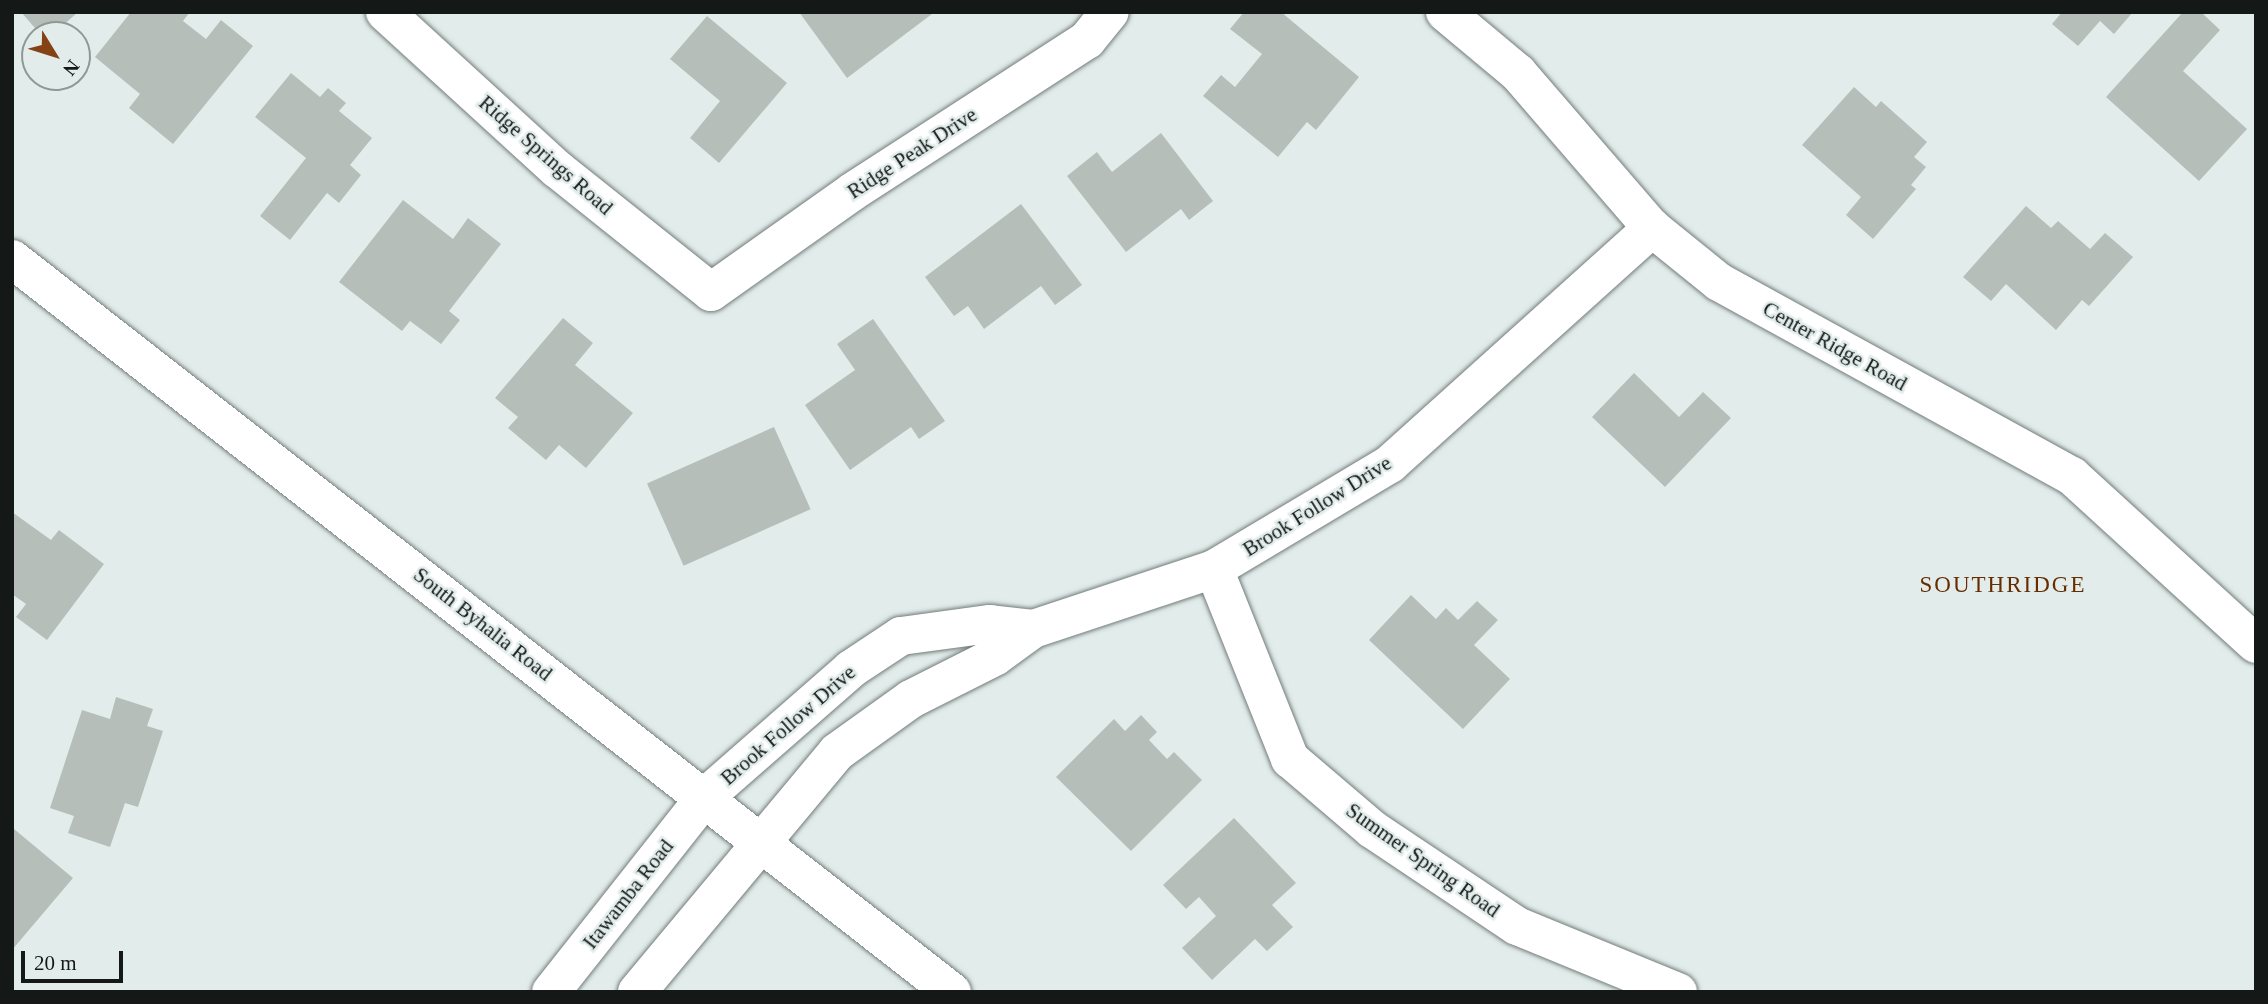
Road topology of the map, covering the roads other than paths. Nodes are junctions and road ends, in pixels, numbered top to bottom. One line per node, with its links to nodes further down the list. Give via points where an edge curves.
1 (386, 12): 6 (street, Ridge Springs Road, via 557,169)
2 (1110, 12): 6 (street, Ridge Peak Drive, via 1087,40 852,192)
3 (1445, 12): 4 (street, Center Ridge Road, via 1518,73)
4 (1652, 228): 7 (street, Brook Follow Drive, via 1390,464); 9 (street, Center Ridge Road, via 1718,282 2072,476)
5 (12, 259): 10 (street, South Byhalia Road)
6 (711, 292)
7 (1214, 569): 8 (street, Brook Follow Drive); 15 (street, Summer Spring Road, via 1290,759 1372,829 1517,926)
8 (1033, 629): 10 (street, Brook Follow Drive, via 990,624 901,636 851,670); 11 (street, Brook Follow Drive, via 996,656 911,699 837,752)
9 (2256, 644)
10 (705, 797): 11 (street, South Byhalia Road); 12 (street, Itawamba Road)
11 (758, 842): 13 (street); 14 (street, South Byhalia Road)
12 (551, 992)
13 (637, 992)
14 (952, 992)
15 (1678, 992)

